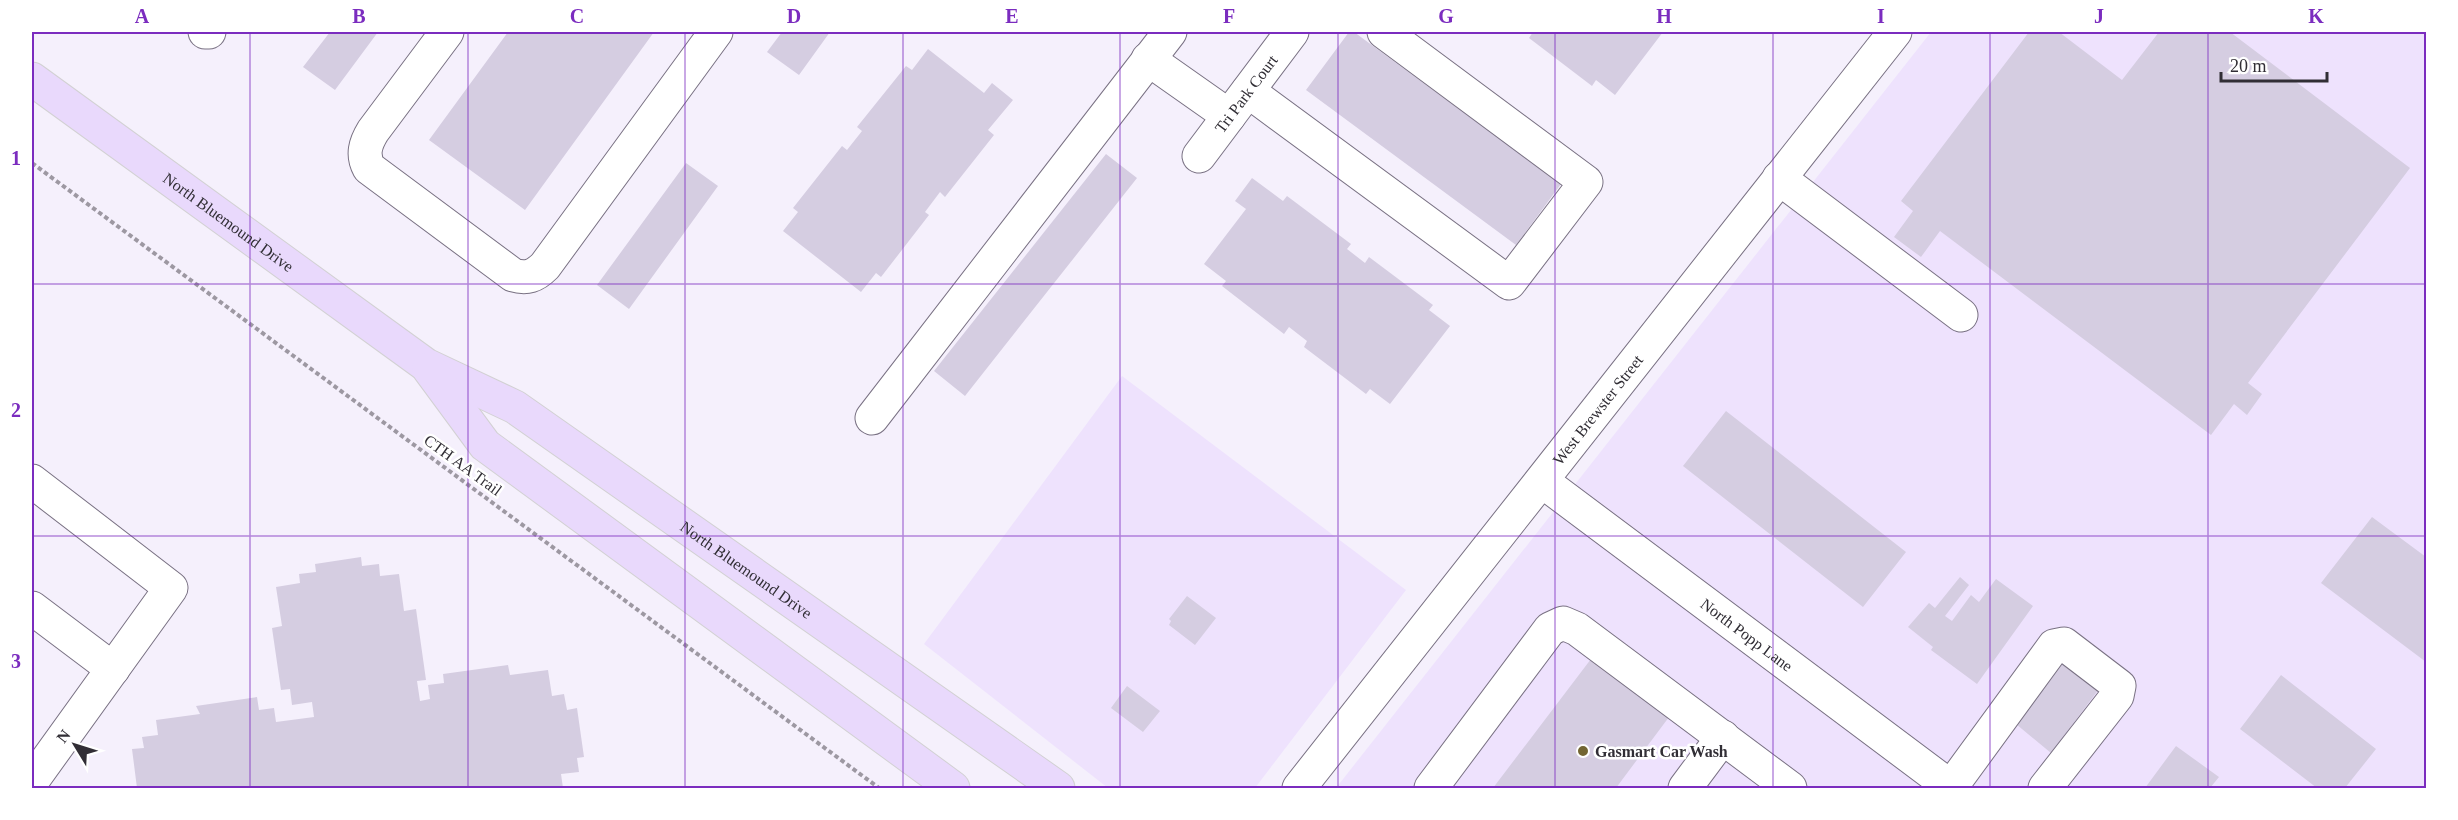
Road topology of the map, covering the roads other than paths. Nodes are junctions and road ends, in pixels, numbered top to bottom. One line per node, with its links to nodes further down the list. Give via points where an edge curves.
1 (447, 32): 2 (street, via 373,131 367,141 365,160 379,176 513,275 521,277 538,273 545,266)
2 (717, 32)
3 (1170, 32): 7 (street)
4 (1292, 32): 9 (street, Tri Park Court)
5 (1384, 32): 9 (street, via 1586,182 1509,283)
6 (1895, 32): 11 (street, West Brewster Street)
7 (1148, 59): 9 (street); 14 (street)
8 (32, 79): 13 (main road, North Bluemound Drive)
9 (1239, 103): 10 (street, Tri Park Court)
10 (1199, 156)
11 (1779, 178): 12 (street); 16 (street, West Brewster Street)
12 (1960, 315)
13 (426, 365): 22 (main road, North Bluemound Drive, via 485,445); 23 (main road, North Bluemound Drive, via 515,407)
14 (872, 418)
15 (32, 481): 18 (street, via 171,588)
16 (1542, 481): 21 (street, North Popp Lane); 24 (street, West Brewster Street)
17 (32, 608): 18 (street)
18 (113, 669): 20 (street)
19 (1723, 737): 25 (street, via 1577,629 1563,623 1550,629); 26 (street); 27 (street)
20 (36, 764)
21 (1951, 788): 28 (street, via 2054,646 2064,644 2118,686 2117,696)
22 (953, 789)
23 (1058, 789)
24 (1299, 789)
25 (1431, 789)
26 (1685, 789)
27 (1790, 789)
28 (2045, 789)

